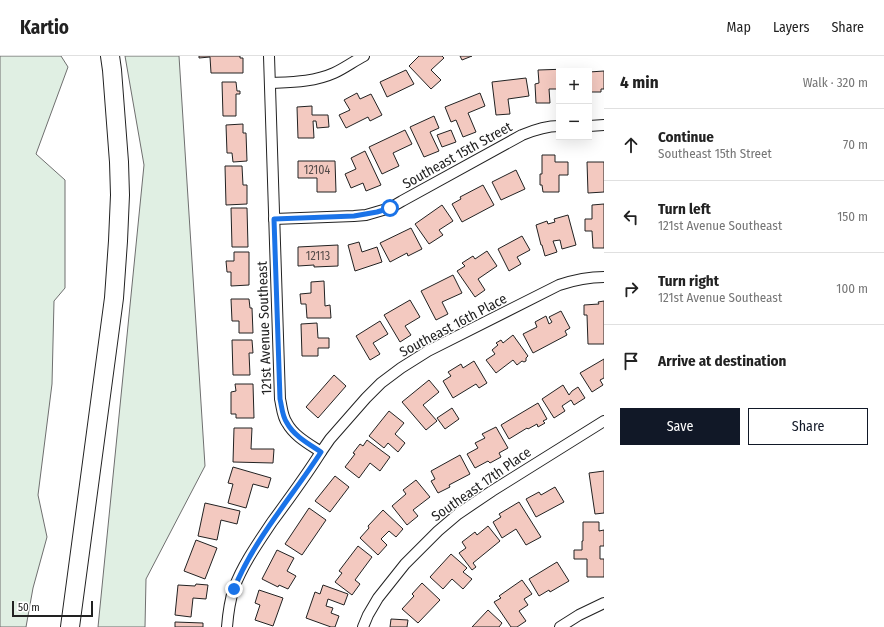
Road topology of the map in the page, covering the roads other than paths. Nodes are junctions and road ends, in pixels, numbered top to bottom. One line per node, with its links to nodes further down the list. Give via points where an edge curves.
1 (269, 56): 4 (street, 121st Avenue Southeast)
2 (364, 56): 4 (street, via 334,73 316,79)
3 (111, 63): 13 (highway, via 119,162 118,242 112,312)
4 (270, 83): 8 (street, 121st Avenue Southeast)
5 (604, 125): 7 (street)
6 (556, 126): 8 (street, Southeast 15th Street, via 522,135 390,208 354,216)
7 (592, 126)
8 (274, 219): 11 (street, 121st Avenue Southeast, via 282,412 294,434)
9 (604, 277): 11 (street, Southeast 16th Place, via 590,277 559,285 428,351 381,383)
10 (604, 420): 15 (street, Southeast 17th Place, via 492,491 438,531 405,564 378,598)
11 (321, 452): 14 (street, via 248,560 234,589)
12 (604, 603): 16 (street)
13 (70, 627)
14 (227, 627)
15 (363, 627)
16 (560, 627)

